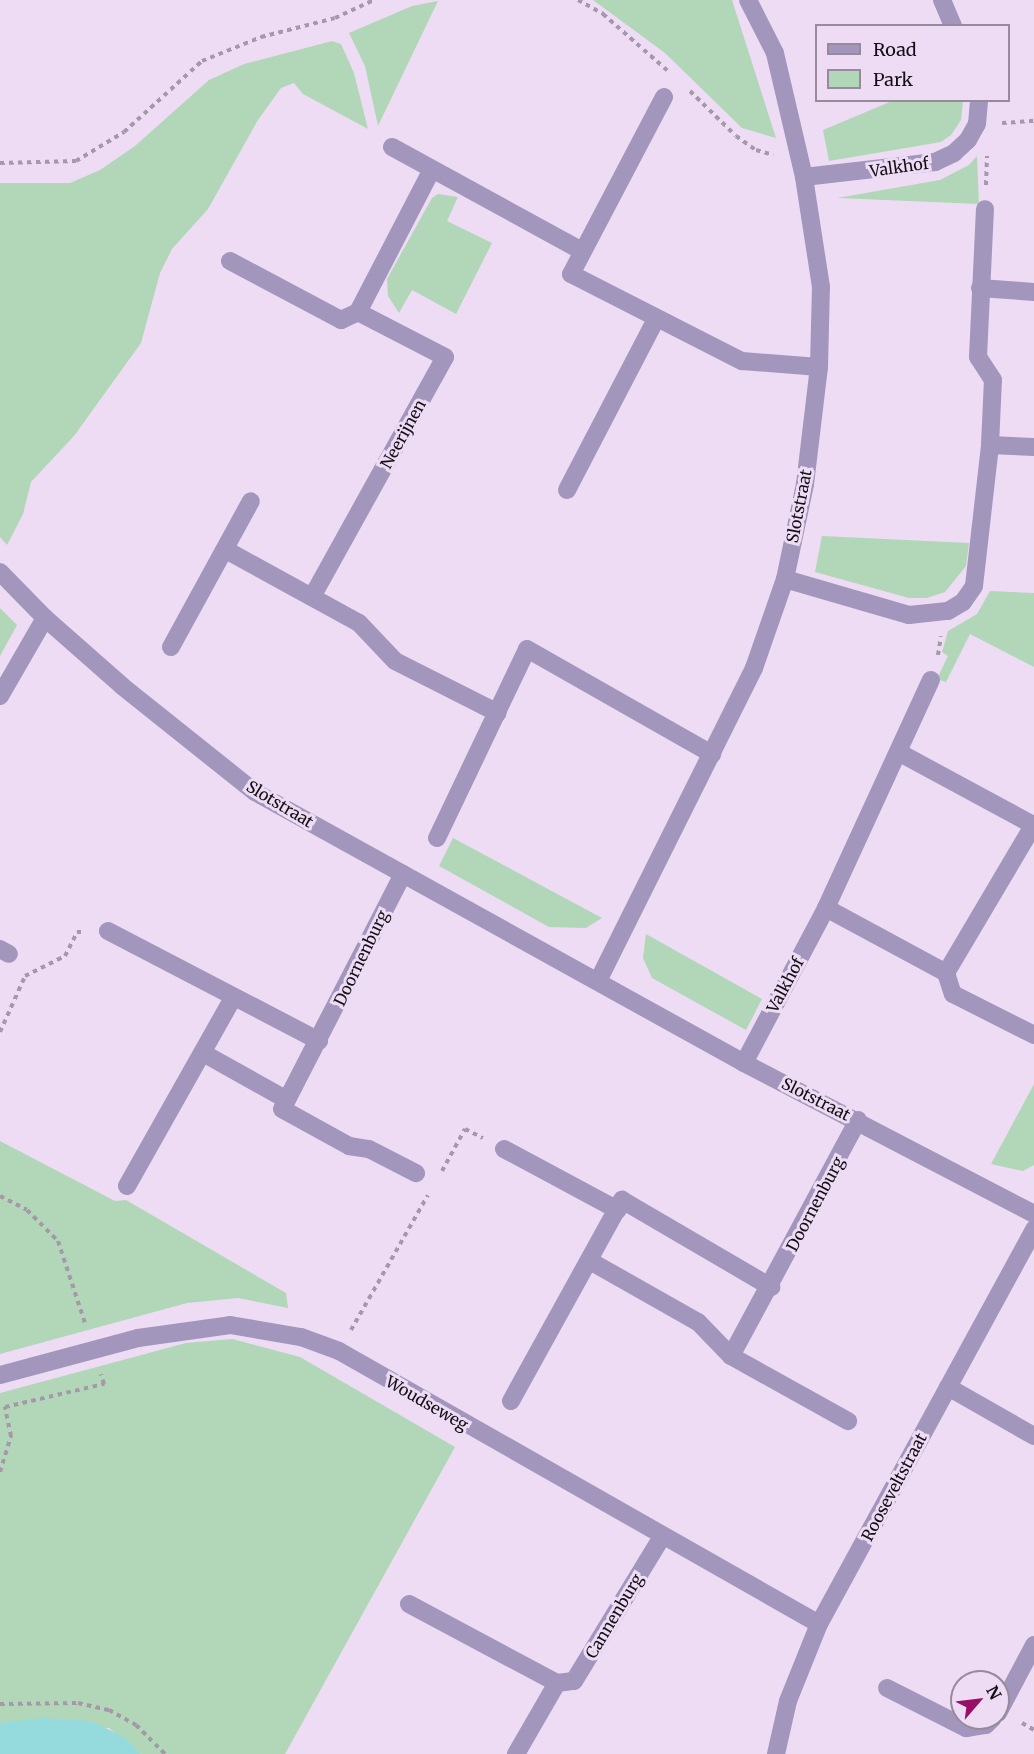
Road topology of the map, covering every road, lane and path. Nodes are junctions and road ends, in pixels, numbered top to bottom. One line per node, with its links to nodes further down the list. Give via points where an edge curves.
1 (374, 0): 10 (path, via 335,18 261,37 202,61 124,132 76,161)
2 (748, 0): 12 (street, Slotstraat, via 775,53)
3 (942, 0): 4 (street)
4 (952, 24)
5 (664, 97): 14 (street)
6 (979, 102): 8 (street)
7 (1034, 121): 8 (path)
8 (977, 124): 12 (street, Valkhof, via 954,153 935,162); 13 (path, via 987,150)
9 (392, 147): 11 (street)
10 (0, 163)
11 (431, 171): 14 (street); 18 (street)
12 (804, 177): 20 (street, Slotstraat, via 821,287)
13 (985, 209): 16 (street)
14 (582, 251): 19 (street, via 571,274)
15 (230, 261): 18 (street, via 341,320)
16 (980, 288): 17 (street); 21 (street, via 978,357 993,380)
17 (1034, 292)
18 (358, 312): 28 (street, Neerijnen, via 445,357)
19 (656, 320): 20 (street, via 742,361); 23 (street)
20 (819, 367): 27 (street, Slotstraat, via 805,484)
21 (990, 445): 22 (street); 29 (street, via 976,577 963,602)
22 (1034, 447)
23 (567, 490)
24 (251, 501): 25 (street)
25 (226, 550): 28 (street); 31 (street)
26 (0, 572): 30 (street, Slotstraat)
27 (785, 579): 29 (street, via 909,615); 36 (street, Slotstraat, via 754,668)
28 (312, 597): 34 (street, via 359,623 395,661)
29 (948, 610): 32 (path, via 937,654 943,658)
30 (45, 618): 33 (street); 39 (street, Slotstraat, via 122,686 255,792)
31 (171, 647)
32 (931, 680): 35 (street, Valkhof)
33 (0, 696)
34 (498, 713): 36 (street, via 527,649); 38 (street)
35 (900, 753): 37 (street); 40 (street, Valkhof)
36 (712, 754): 43 (street, Slotstraat)
37 (1033, 825): 42 (street)
38 (437, 838)
39 (403, 874): 43 (street, Slotstraat); 47 (street, Doornenburg)
40 (826, 908): 42 (street); 49 (street, Valkhof)
41 (108, 931): 44 (street); 45 (path, via 77,932 65,956 26,976)
42 (946, 973): 46 (street, via 953,994)
43 (598, 981): 49 (street, Slotstraat)
44 (233, 998): 47 (street); 48 (street)
45 (0, 1032)
46 (1034, 1035)
47 (319, 1041): 50 (street, Doornenburg)
48 (203, 1053): 50 (street); 55 (street)
49 (744, 1062): 51 (street, Slotstraat)
50 (287, 1100): 53 (street, via 282,1110 349,1146 369,1149)
51 (858, 1120): 59 (street, Slotstraat); 62 (street, Doornenburg)
52 (504, 1149): 54 (path, via 465,1129); 58 (street)
53 (416, 1173)
54 (440, 1174)
55 (127, 1186)
56 (429, 1193): 64 (path)
57 (0, 1196): 63 (path, via 27,1210 58,1241)
58 (618, 1210): 61 (street); 62 (street, via 622,1200)
59 (1034, 1214)
60 (1034, 1229): 67 (street, Rooseveltstraat)
61 (590, 1261): 65 (street, via 698,1322); 68 (street)
62 (771, 1287): 65 (street, Doornenburg)
63 (93, 1349): 64 (street, Woudseweg, via 138,1338 230,1325 302,1337); 66 (street, Woudseweg); 71 (path, via 104,1384 5,1407 11,1436)
64 (339, 1351): 72 (street, Woudseweg)
65 (731, 1356): 69 (street)
66 (0, 1375)
67 (948, 1387): 70 (street); 74 (street, Rooseveltstraat)
68 (512, 1401)
69 (848, 1421)
70 (1034, 1436)
71 (0, 1473)
72 (662, 1537): 74 (street, Woudseweg); 76 (street, Cannenburg, via 574,1681)
73 (409, 1604): 76 (street)
74 (819, 1624): 83 (street, Rooseveltstraat, via 788,1701)
75 (1034, 1645): 78 (street)
76 (557, 1683): 82 (street)
77 (887, 1688): 80 (street)
78 (1010, 1690)
79 (0, 1704): 81 (path, via 78,1703 110,1710 136,1725)
80 (950, 1720)
81 (165, 1754)
82 (516, 1754)
83 (776, 1754)

